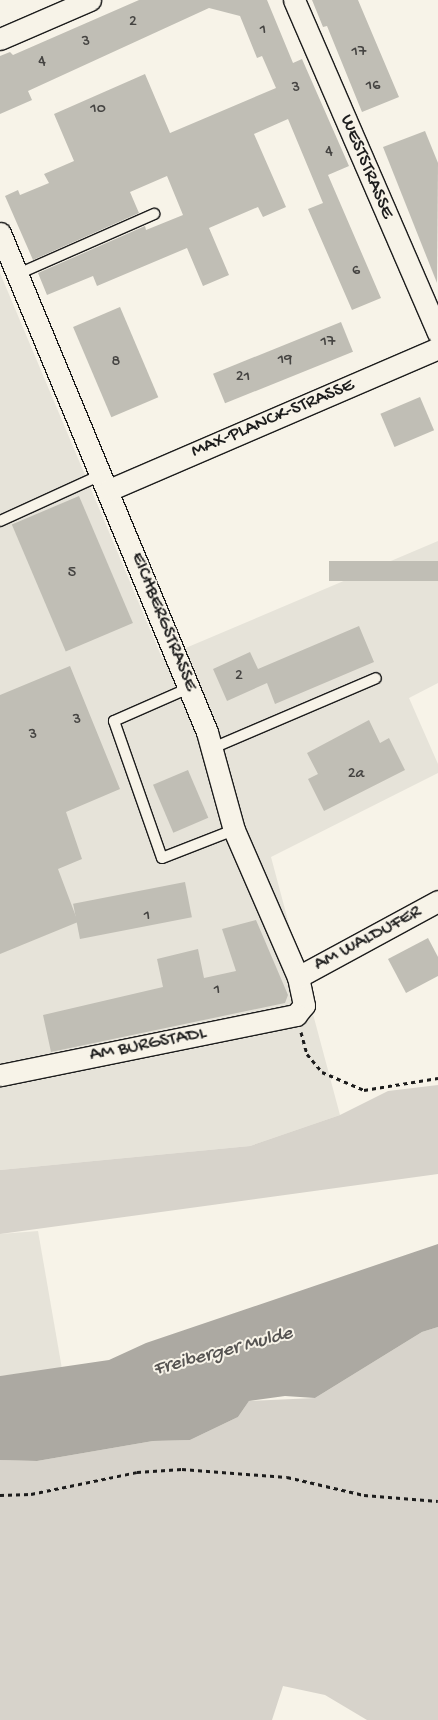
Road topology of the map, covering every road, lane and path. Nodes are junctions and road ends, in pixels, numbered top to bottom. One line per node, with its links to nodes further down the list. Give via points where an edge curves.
1 (90, 0): 3 (street)
2 (294, 0): 7 (street, WESTSTRASSE)
3 (0, 39)
4 (154, 214): 6 (lane)
5 (0, 233): 6 (street, EICHBERGSTRASSE)
6 (18, 274): 9 (street, EICHBERGSTRASSE)
7 (438, 333)
8 (438, 348): 9 (street, MAX-PLANCK-STRASSE)
9 (105, 482): 10 (lane); 12 (street, EICHBERGSTRASSE)
10 (0, 521)
11 (376, 678): 13 (lane)
12 (189, 688): 13 (street, EICHBERGSTRASSE); 14 (lane, via 114,720 162,858)
13 (213, 748): 14 (street, EICHBERGSTRASSE)
14 (234, 830): 16 (street, EICHBERGSTRASSE)
15 (438, 901): 16 (street, AM WALDUFER)
16 (298, 976): 17 (street, EICHBERGSTRASSE, via 304,1005)
17 (296, 1015): 18 (street, AM BURGSTADL); 19 (path, via 307,1054 322,1072 364,1090)
18 (0, 1075)
19 (438, 1078)
20 (0, 1495): 21 (path, via 31,1494 137,1472 182,1469 287,1477 364,1495)
21 (438, 1501)

